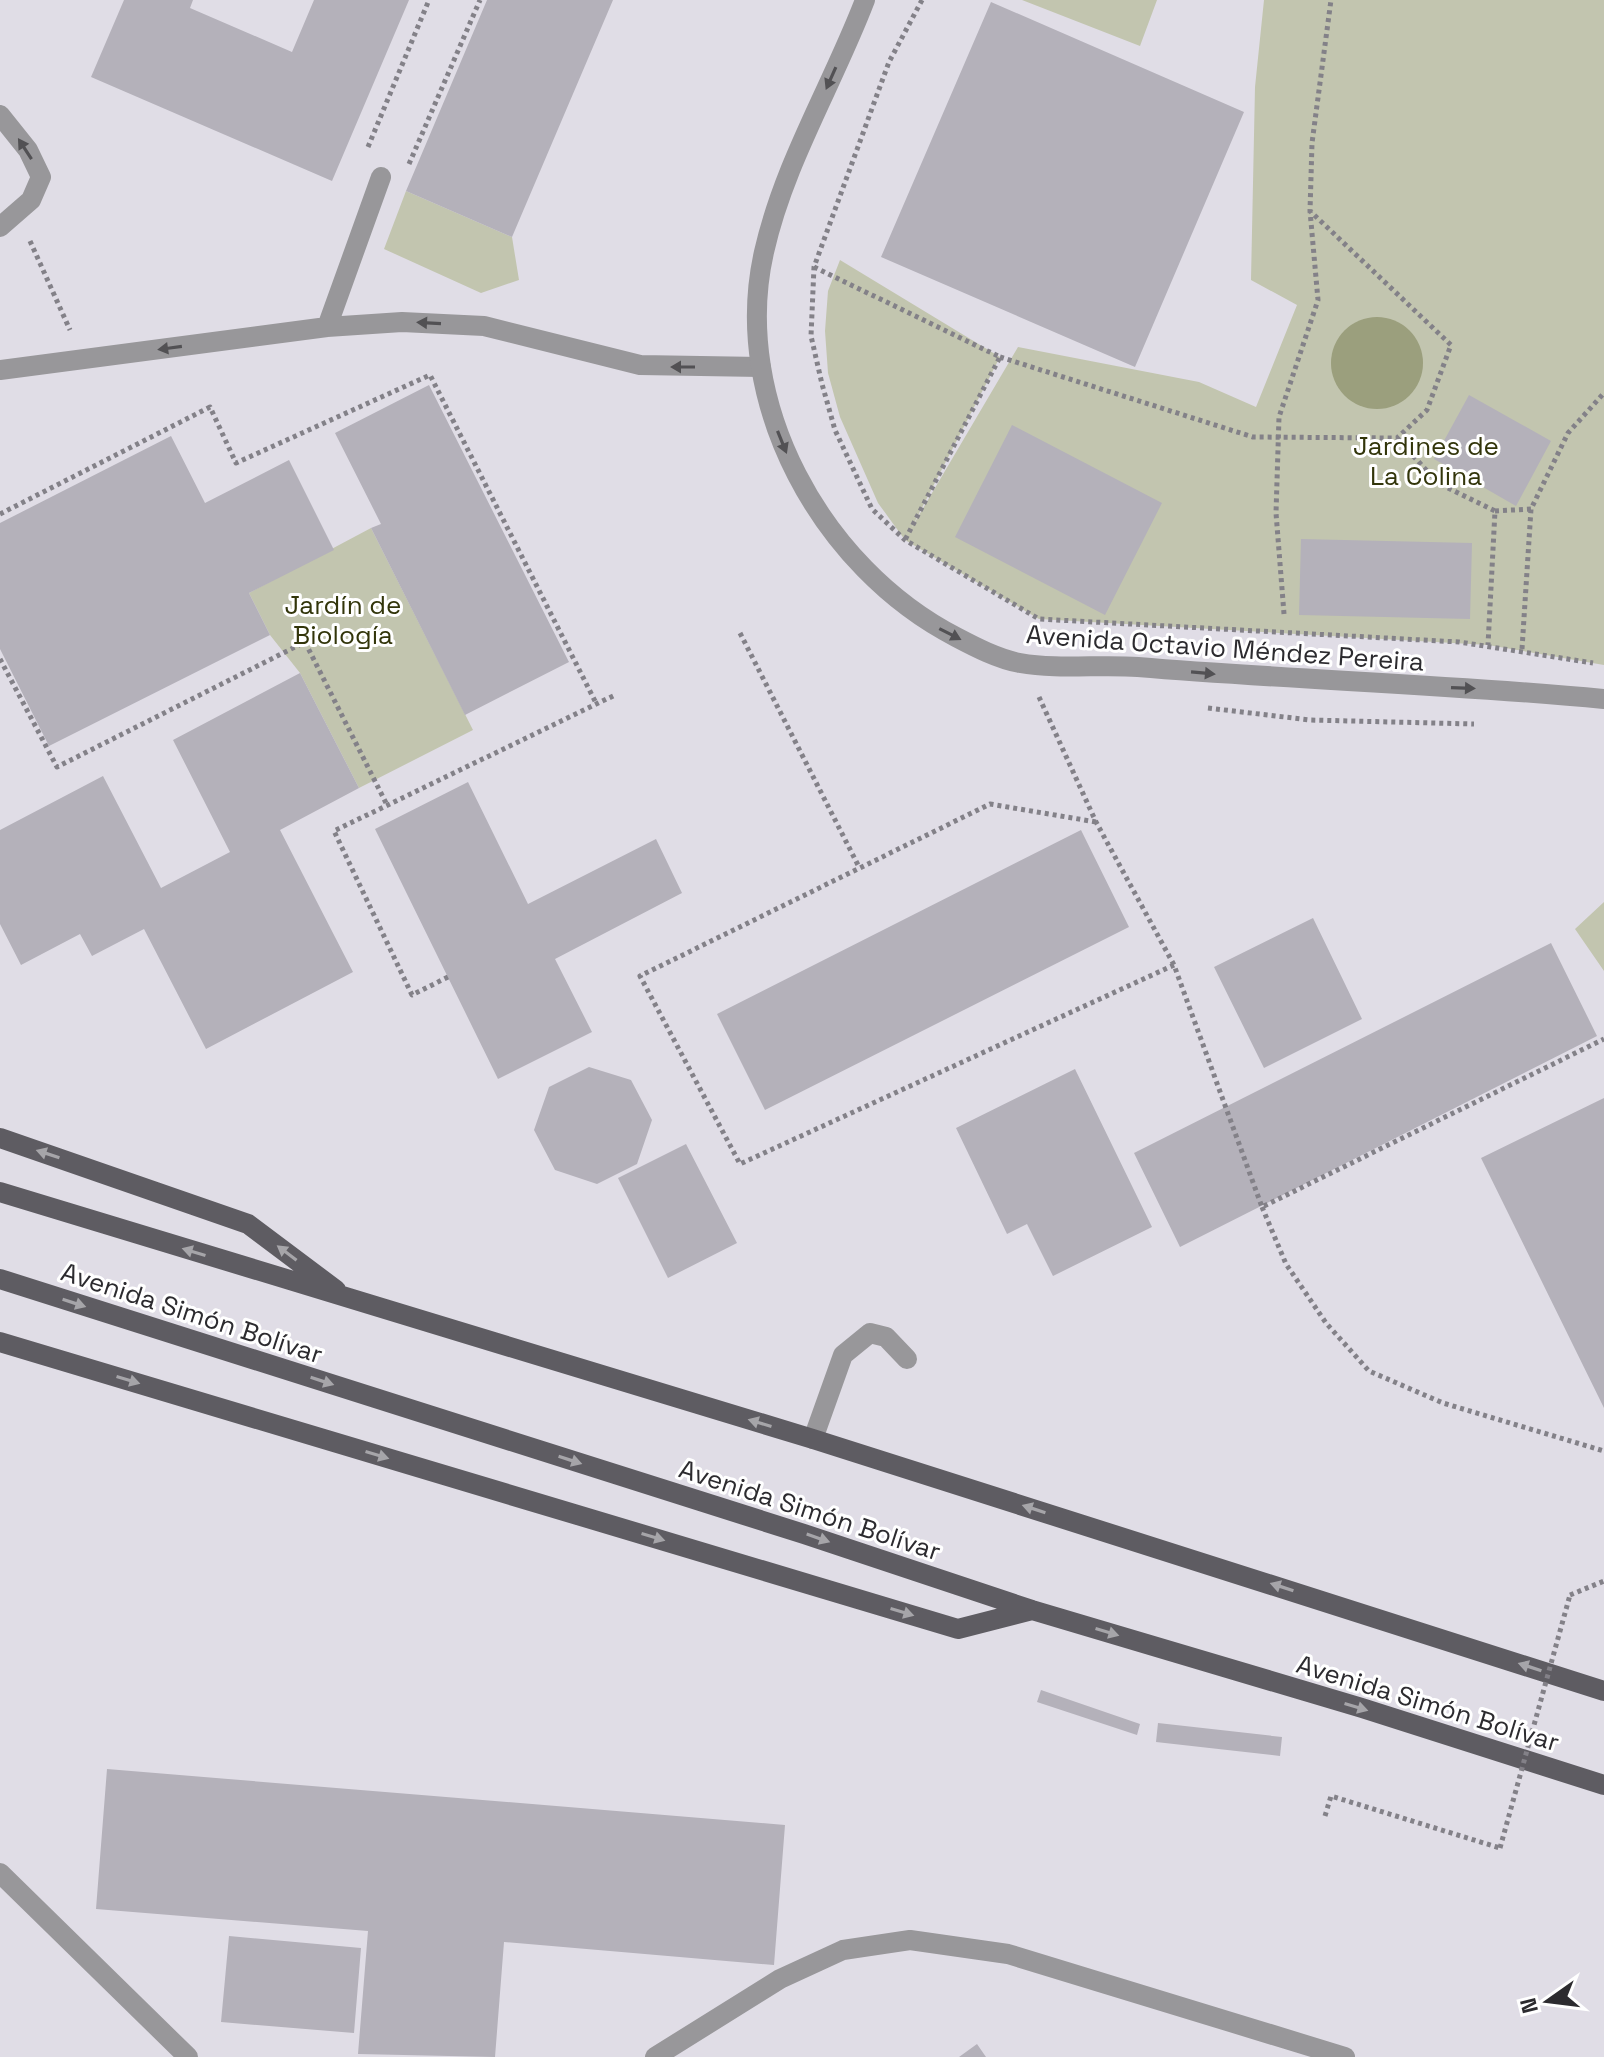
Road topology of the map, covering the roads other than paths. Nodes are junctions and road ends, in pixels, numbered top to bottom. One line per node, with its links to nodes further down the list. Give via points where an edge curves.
1 (865, 0): 6 (street, Avenida Octavio Méndez Pereira, one-way to 6, via 789,172 763,253)
2 (0, 115): 4 (street, one-way to 2, via 31,200 41,177 28,150)
3 (381, 177): 5 (street)
4 (0, 227)
5 (327, 327): 6 (street, one-way to 5, via 640,365 484,326 402,322); 7 (street, one-way to 7)
6 (761, 367): 8 (street, Avenida Octavio Méndez Pereira, one-way to 8, via 774,422 796,478 829,526 878,582 931,624 975,647 1020,663)
7 (0, 370)
8 (1604, 699)
9 (0, 1138): 12 (main road, one-way to 9, via 248,1224)
10 (0, 1192): 12 (main road, one-way to 10)
11 (0, 1279): 16 (main road, Avenida Simón Bolívar, one-way to 16)
12 (349, 1299): 15 (main road, one-way to 12)
13 (0, 1342): 16 (main road, one-way to 16, via 958,1629)
14 (907, 1359): 15 (street, via 886,1337 870,1333 843,1355)
15 (813, 1439): 18 (main road, one-way to 15)
16 (1032, 1610): 20 (main road, Avenida Simón Bolívar, one-way to 20)
17 (1604, 1679): 18 (street)
18 (1584, 1685): 19 (main road)
19 (1604, 1691)
20 (1604, 1785)
21 (0, 1873): 22 (street)
22 (188, 2057)
23 (655, 2057): 24 (street, via 780,1979 843,1950 910,1940 1008,1954)
24 (1345, 2057)

